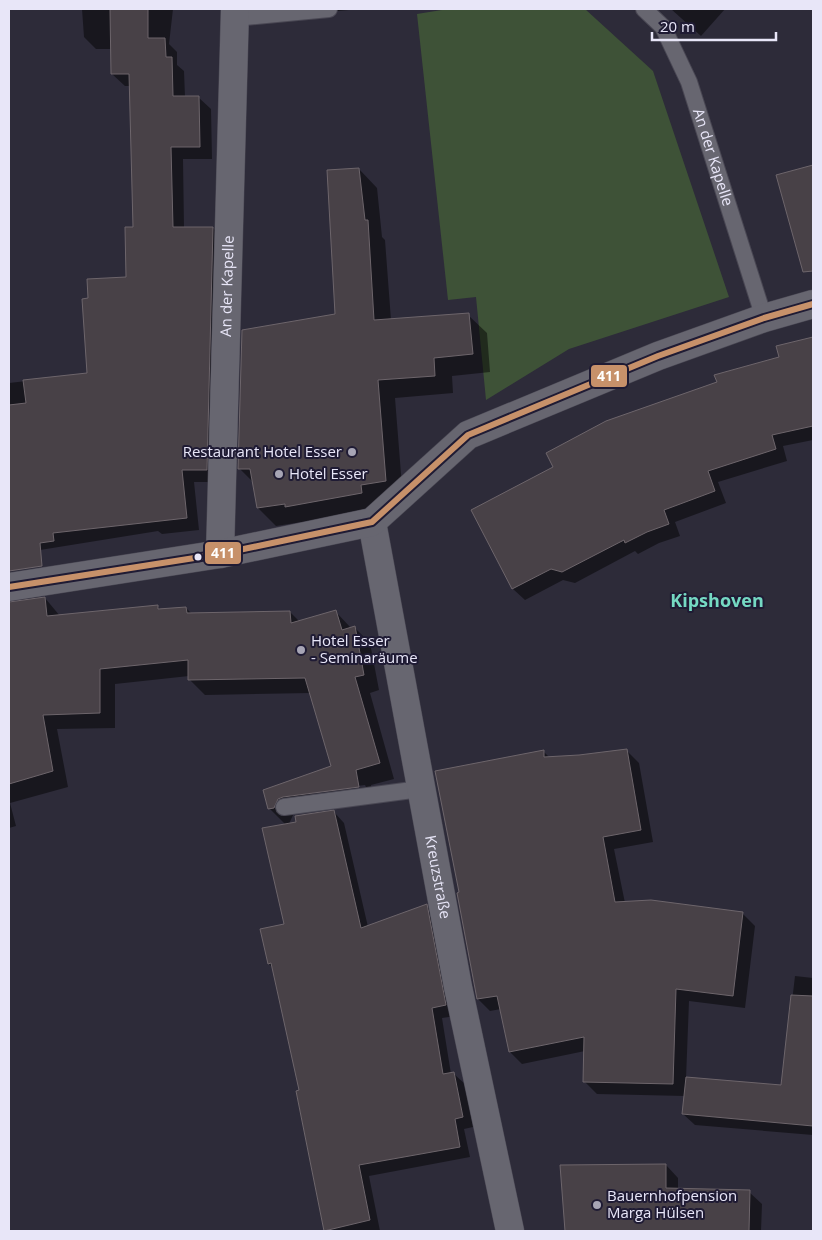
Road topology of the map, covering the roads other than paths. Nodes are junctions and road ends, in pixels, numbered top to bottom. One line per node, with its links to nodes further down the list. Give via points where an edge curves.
1 (329, 9): 3 (lane, An der Kapelle)
2 (644, 9): 5 (lane, An der Kapelle, via 663,27 689,82)
3 (234, 13): 7 (street, An der Kapelle)
4 (813, 304): 5 (street)
5 (764, 318): 6 (street, via 658,356 468,435)
6 (372, 522): 7 (street); 9 (street, Kreuzstraße)
7 (220, 554): 8 (street)
8 (9, 587)
9 (420, 788): 10 (lane); 11 (street, Kreuzstraße)
10 (284, 808)
11 (510, 1231)

